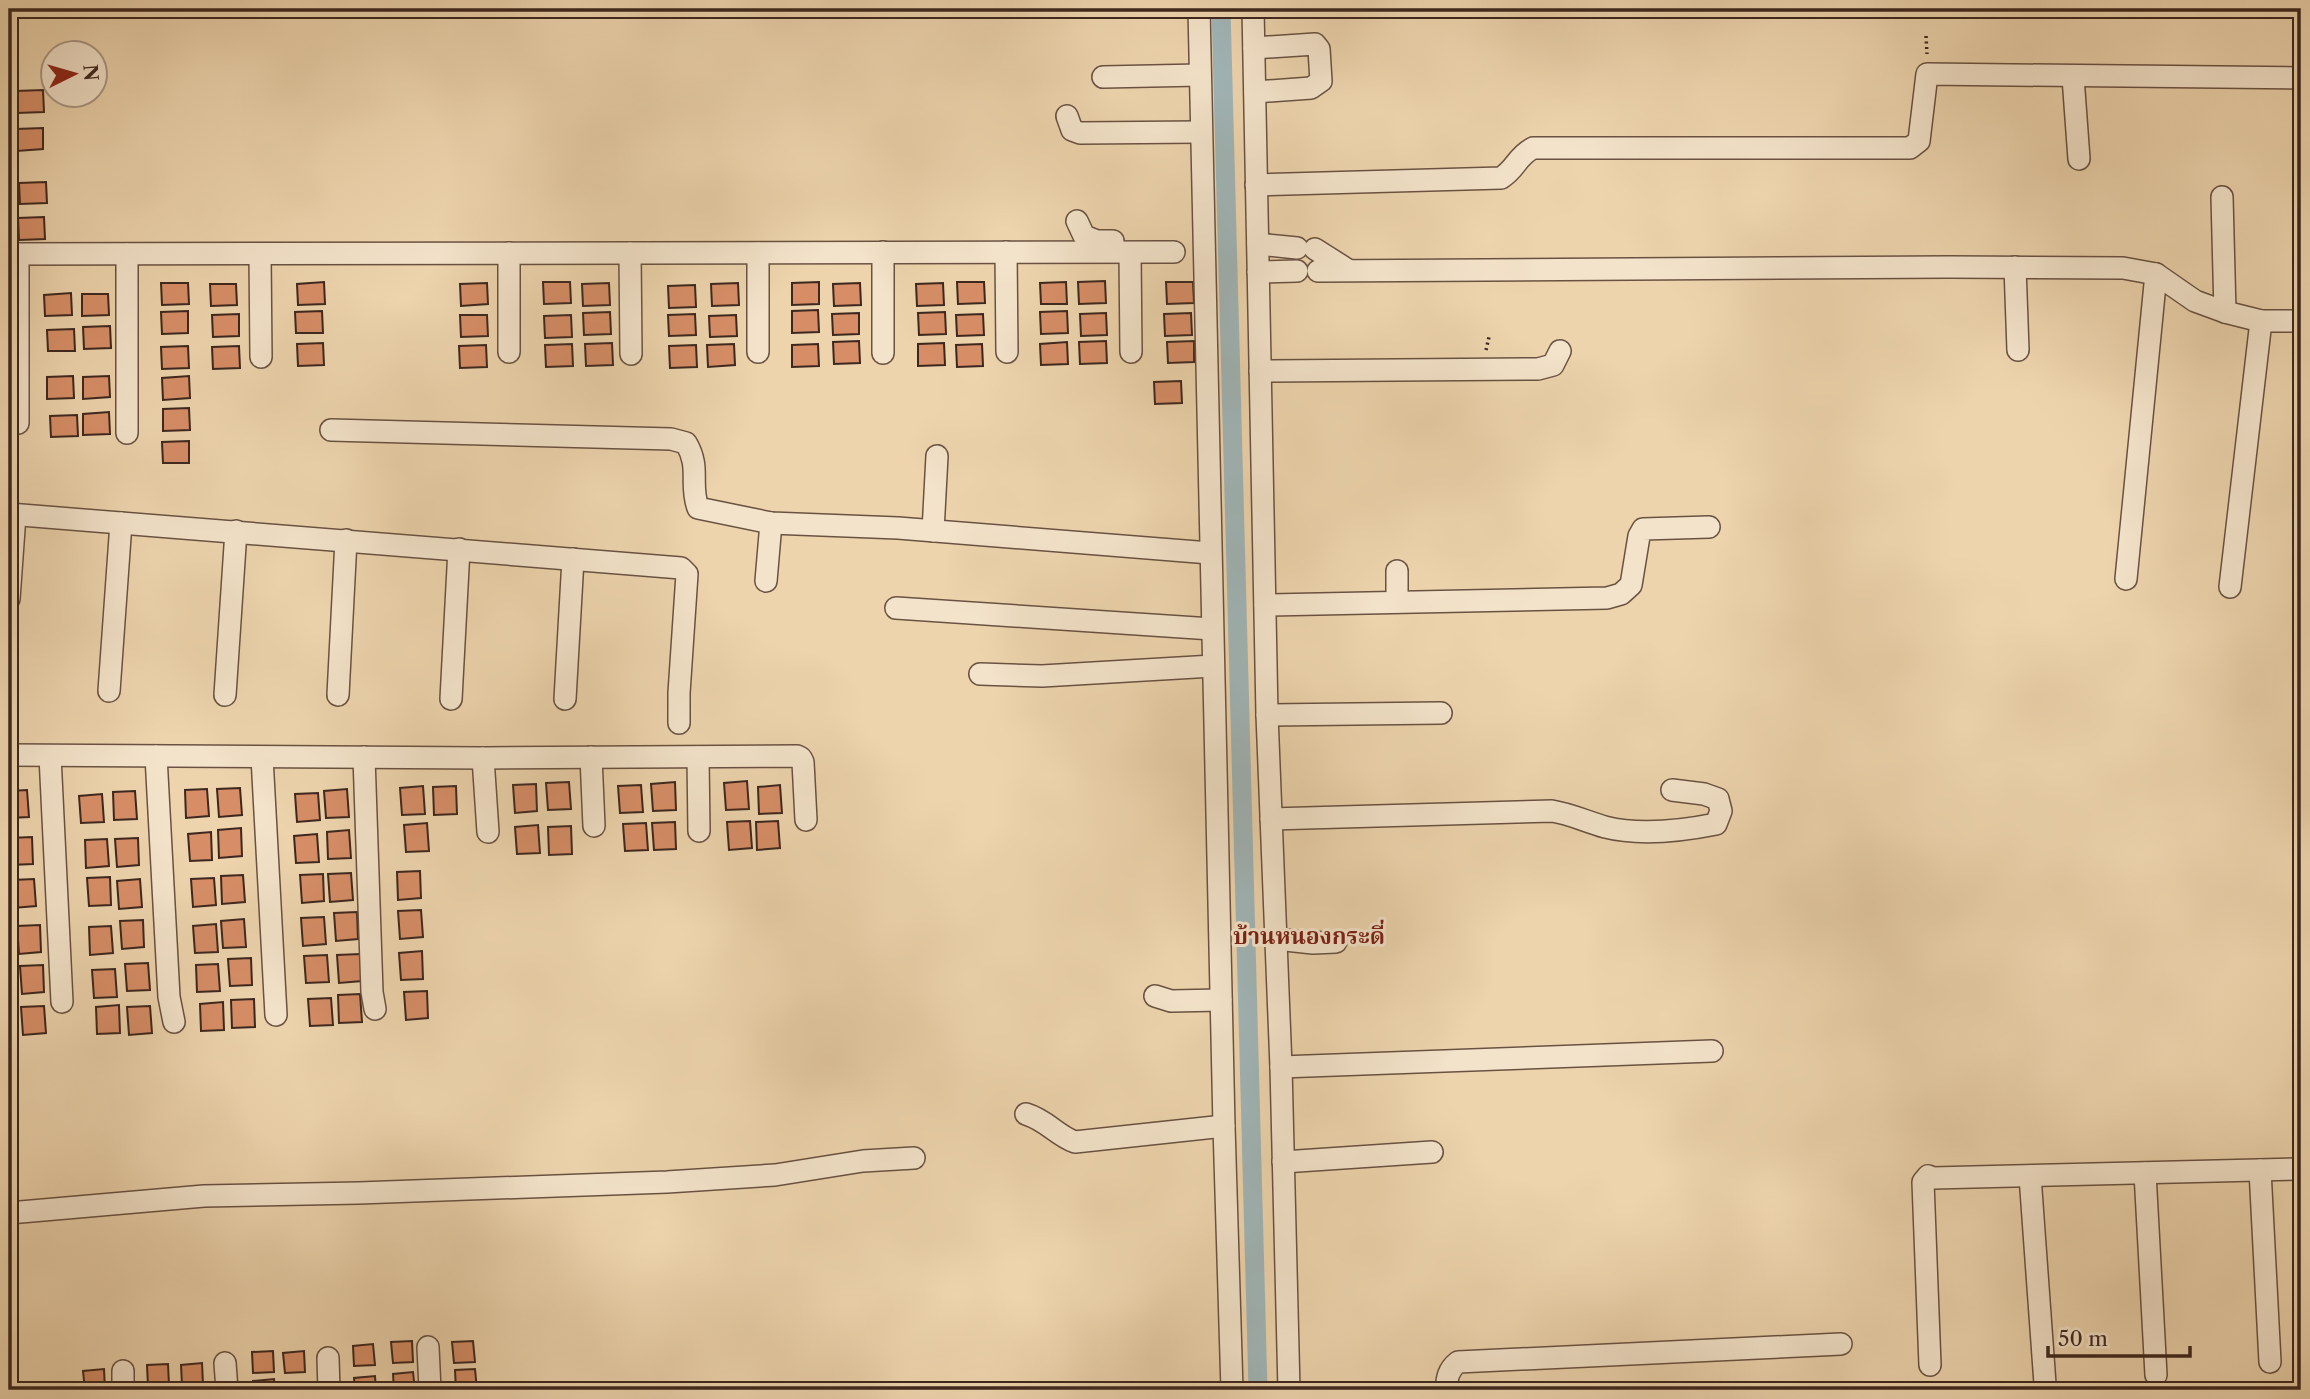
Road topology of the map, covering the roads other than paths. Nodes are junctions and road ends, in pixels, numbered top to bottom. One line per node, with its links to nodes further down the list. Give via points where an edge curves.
1 (1199, 9): 4 (street)
2 (1253, 9): 3 (street)
3 (1254, 48): 8 (street); 8 (street, via 1315,44 1321,81 1311,88)
4 (1200, 75): 5 (street); 10 (street)
5 (1103, 77)
6 (2073, 77): 7 (street); 11 (street); 12 (street, via 1927,74 1919,141 1910,148 1533,148 1520,155 1512,171 1501,178)
7 (2301, 78)
8 (1255, 92): 12 (street)
9 (1067, 116): 10 (street, via 1072,130 1080,133)
10 (1201, 132): 15 (street)
11 (2079, 159)
12 (1256, 185): 16 (street)
13 (2222, 197): 31 (street)
14 (1077, 221): 15 (street, via 1084,236 1097,241)
15 (1203, 241): 56 (street)
16 (1258, 244): 28 (street, via 1306,248); 29 (street)
17 (883, 252): 18 (street); 22 (street); 40 (street)
18 (1006, 252): 23 (street); 38 (street)
19 (1174, 252): 23 (street)
20 (509, 253): 21 (street); 26 (street); 36 (street)
21 (630, 253): 22 (street); 41 (street)
22 (758, 253): 37 (street)
23 (1130, 253): 39 (street)
24 (13, 254): 25 (street); 44 (street)
25 (127, 254): 26 (street); 46 (street)
26 (260, 254): 42 (street)
27 (2015, 267): 28 (street); 30 (street, via 2123,268); 34 (street)
28 (1348, 270): 29 (street)
29 (1258, 272): 43 (street)
30 (2156, 274): 31 (street, via 2195,301); 59 (street)
31 (2225, 312): 32 (street)
32 (2261, 321): 33 (street); 61 (street)
33 (2301, 321)
34 (2018, 350)
35 (1560, 351): 43 (street, via 1553,365 1538,369)
36 (509, 352)
37 (758, 352)
38 (1007, 352)
39 (1131, 352)
40 (883, 353)
41 (631, 354)
42 (261, 357)
43 (1260, 371): 64 (street)
44 (18, 423)
45 (331, 430): 50 (street, via 671,439 686,443 693,455 693,493 698,508)
46 (127, 433)
47 (936, 456): 53 (street)
48 (12, 514): 49 (street); 62 (street)
49 (121, 523): 52 (street); 69 (street)
50 (771, 523): 53 (street); 60 (street)
51 (1709, 527): 63 (street, via 1643,529 1631,585 1607,598)
52 (236, 531): 54 (street); 70 (street)
53 (933, 531): 56 (street)
54 (346, 540): 55 (street); 71 (street)
55 (459, 549): 57 (street); 72 (street)
56 (1210, 553): 66 (street)
57 (573, 559): 73 (street); 76 (street, via 685,570)
58 (1397, 571): 63 (street)
59 (2126, 579)
60 (766, 581)
61 (2230, 587)
62 (9, 599)
63 (1397, 602): 64 (street)
64 (1265, 605): 75 (street)
65 (896, 608): 66 (street)
66 (1212, 629): 67 (street)
67 (1213, 666): 68 (street, via 1042,676); 94 (street)
68 (980, 674)
69 (109, 691)
70 (225, 695)
71 (338, 695)
72 (451, 699)
73 (565, 699)
74 (1441, 713): 75 (street)
75 (1267, 715): 86 (street)
76 (679, 723)
77 (9, 755): 78 (street)
78 (50, 756): 79 (street); 95 (street)
79 (156, 756): 80 (street); 98 (street)
80 (262, 757): 81 (street); 97 (street)
81 (364, 757): 84 (street); 96 (street)
82 (591, 757): 83 (street); 84 (street); 88 (street)
83 (698, 757): 87 (street, via 801,758); 89 (street)
84 (483, 758): 90 (street)
85 (1672, 790): 86 (street, via 1718,799 1721,811 1716,824 1640,831 1606,827 1552,811)
86 (1271, 819): 91 (street)
87 (806, 820)
88 (594, 826)
89 (699, 831)
90 (488, 832)
91 (1276, 939): 92 (street); 100 (street)
92 (1336, 942)
93 (1155, 996): 94 (street, via 1171,1001)
94 (1221, 1000): 102 (street)
95 (62, 1002)
96 (375, 1009)
97 (276, 1015)
98 (174, 1022)
99 (1712, 1051): 100 (street)
100 (1281, 1067): 105 (street)
101 (1026, 1114): 102 (street, via 1042,1119 1075,1142)
102 (1224, 1126): 122 (street)
103 (1432, 1152): 105 (street)
104 (914, 1158): 110 (street, via 667,1182 204,1196)
105 (1283, 1162): 123 (street)
106 (2301, 1169): 107 (street)
107 (2260, 1170): 108 (street); 114 (street)
108 (2145, 1173): 109 (street); 117 (street)
109 (2030, 1176): 116 (street, via 1925,1179); 118 (street)
110 (9, 1213)
111 (1841, 1344): 124 (street, via 1458,1362 1447,1375)
112 (428, 1347): 121 (street)
113 (328, 1358): 120 (street)
114 (2270, 1362)
115 (225, 1363): 119 (street)
116 (1930, 1365)
117 (2156, 1376)
118 (2045, 1384)
119 (227, 1390)
120 (329, 1390)
121 (430, 1390)
122 (1232, 1390)
123 (1290, 1390)
124 (1446, 1390)

